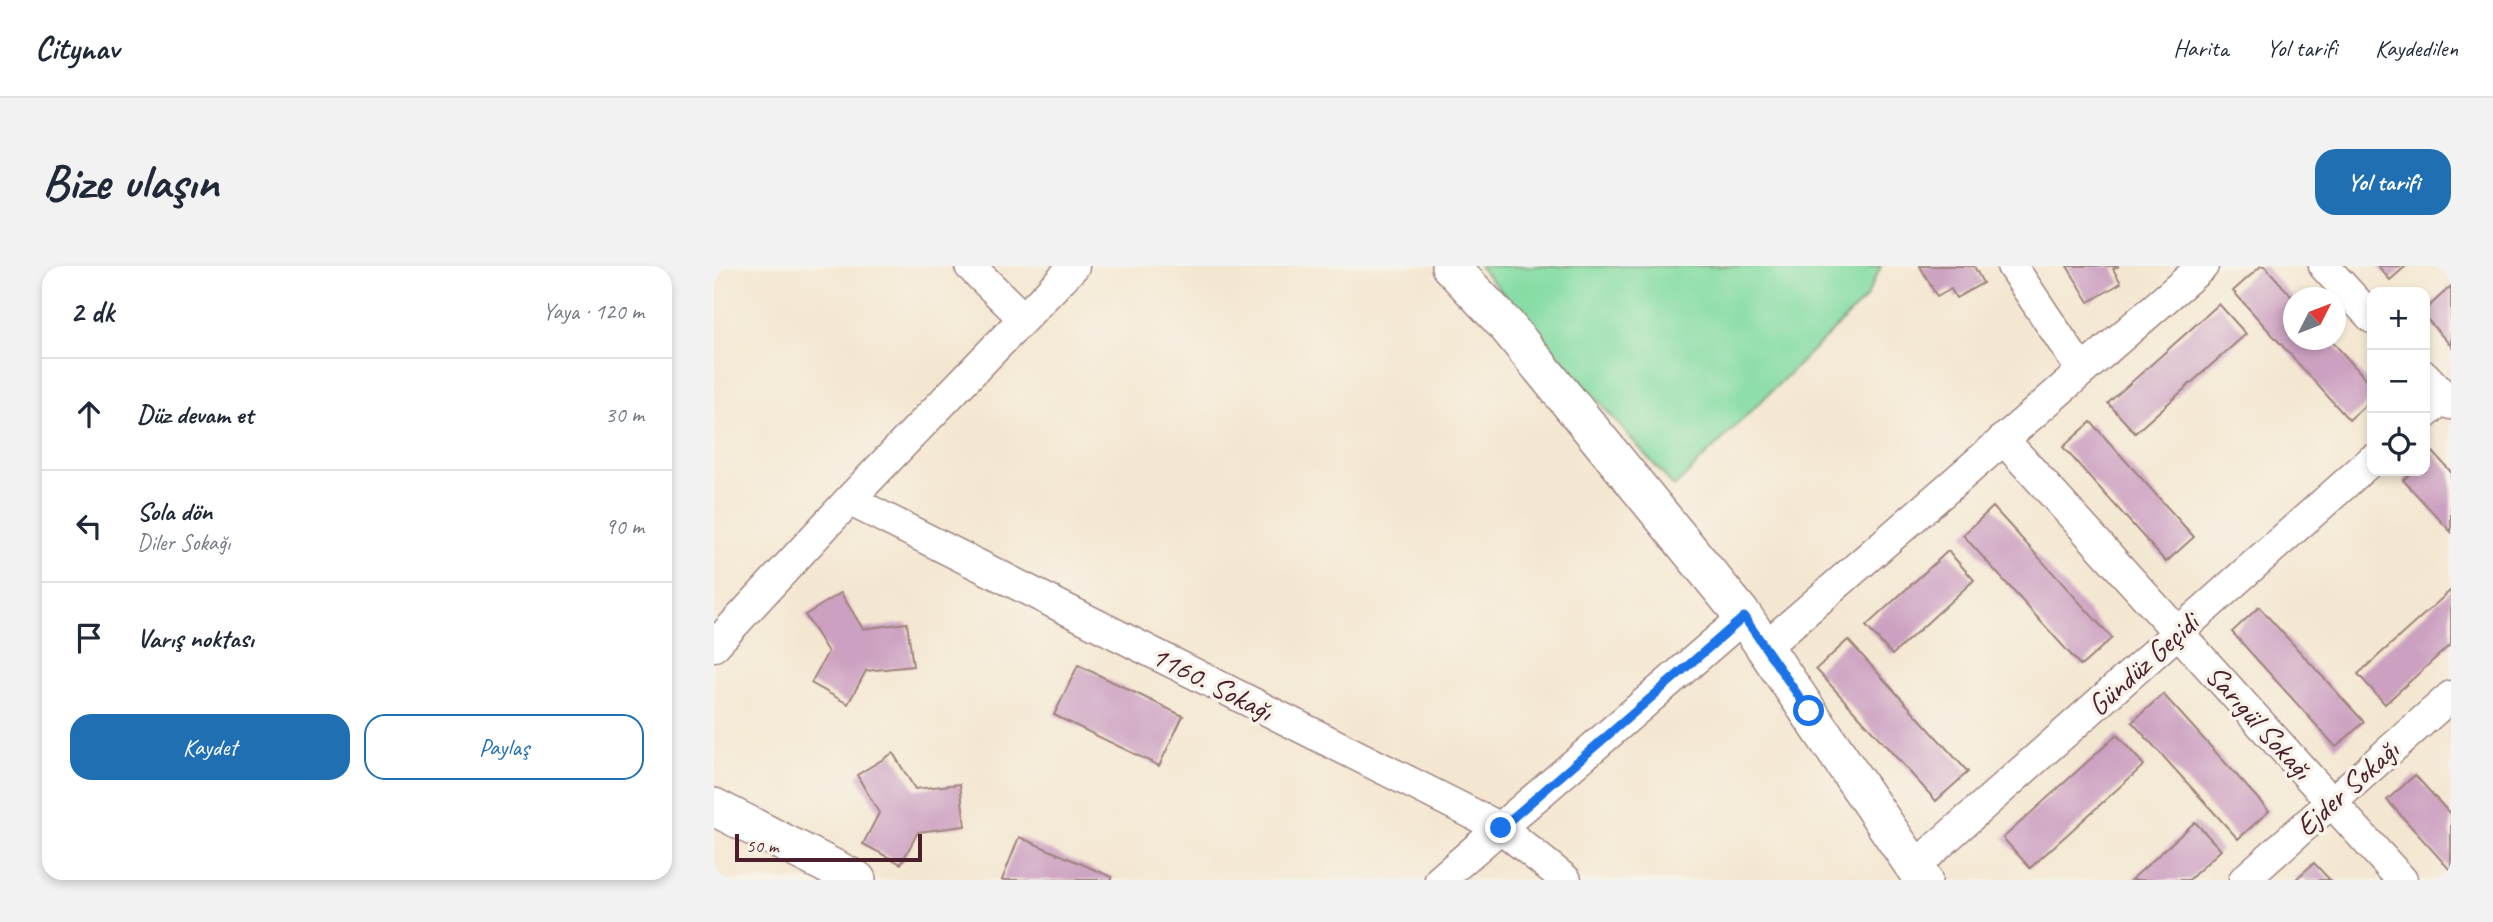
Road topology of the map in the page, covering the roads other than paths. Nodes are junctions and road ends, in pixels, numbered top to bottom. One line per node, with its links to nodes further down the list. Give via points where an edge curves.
1 (970, 266): 8 (street)
2 (1074, 266): 8 (street)
3 (1450, 266): 13 (street, via 1507,325)
4 (2012, 266): 9 (street)
5 (2203, 266): 9 (street)
6 (2324, 266): 7 (street)
7 (2367, 313)
8 (1023, 318): 12 (street)
9 (2082, 371): 10 (street)
10 (2003, 439): 14 (street, Sarıgül Sokağı); 16 (street)
11 (2367, 464): 14 (street, Gündüz Geçidi)
12 (849, 500): 15 (street); 20 (street, 1160. Sokağı)
13 (1744, 617): 16 (street); 20 (street)
14 (2178, 633): 18 (street, Sarıgül Sokağı); 21 (street, Gündüz Geçidi)
15 (714, 646)
16 (1765, 647): 21 (street)
17 (2451, 696): 18 (street, Ejder Sokağı)
18 (2331, 802): 25 (street, Ejder Sokağı); 26 (street, Sarıgül Sokağı)
19 (714, 807): 22 (street)
20 (1501, 828): 23 (street); 24 (street, 1160. Sokağı)
21 (1918, 873)
22 (857, 880)
23 (1440, 880)
24 (1566, 880)
25 (2244, 880)
26 (2402, 880)

